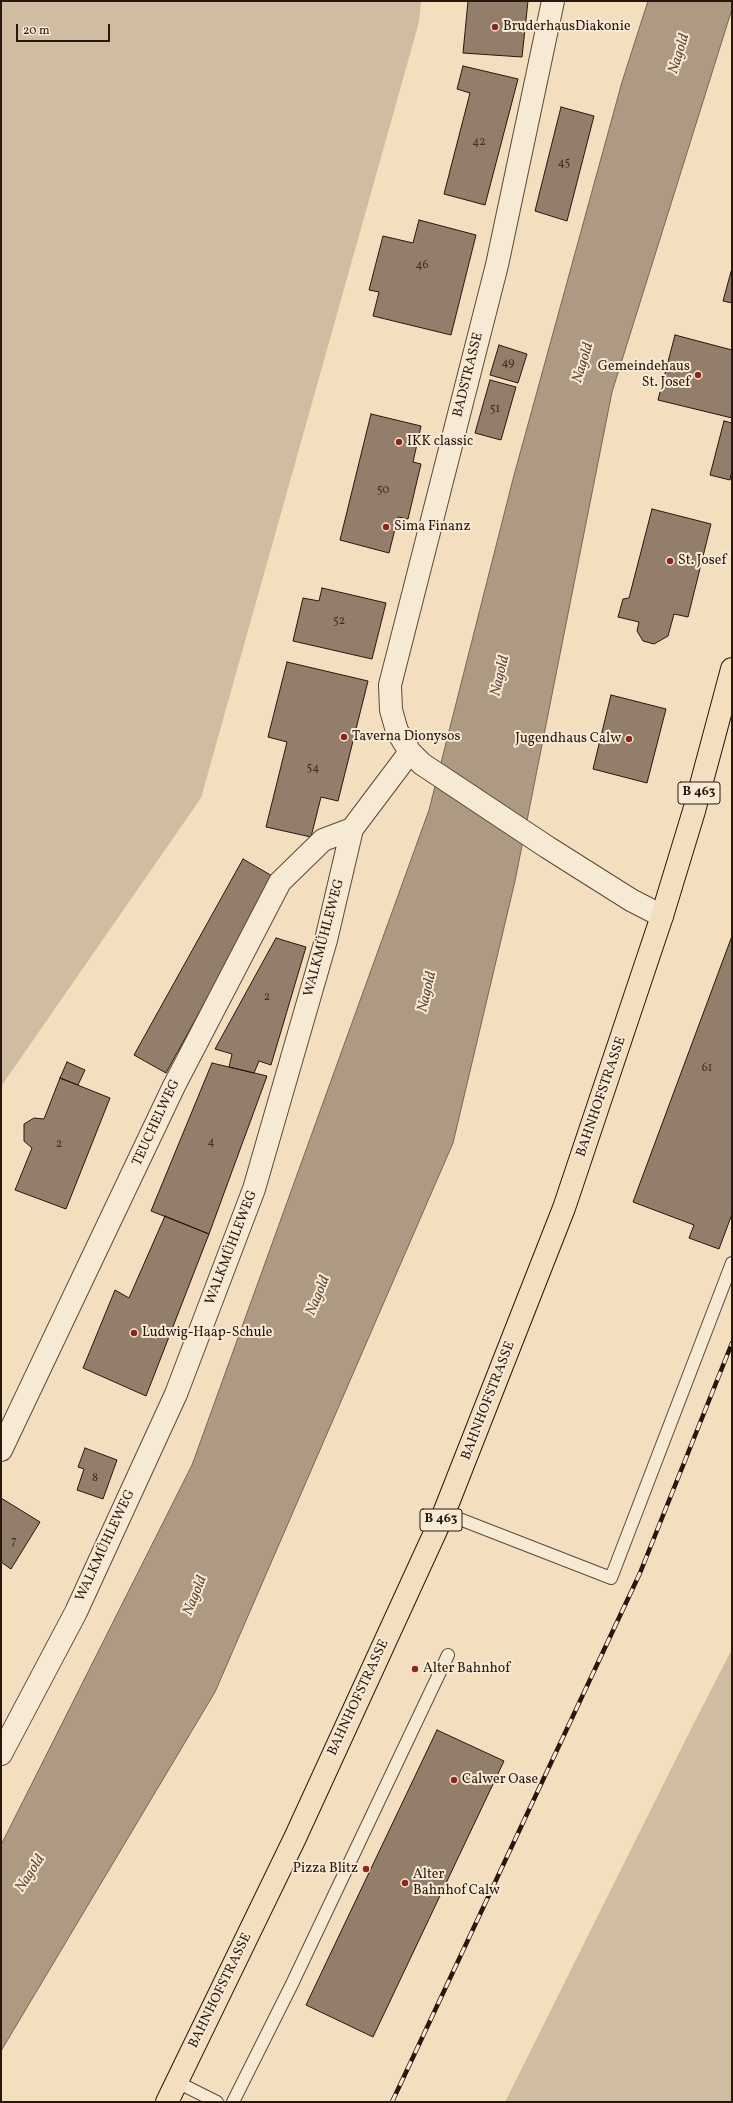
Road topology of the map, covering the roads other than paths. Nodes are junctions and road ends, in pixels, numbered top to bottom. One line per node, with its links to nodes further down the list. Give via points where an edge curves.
1 (553, 1): 3 (street, BADSTRASSE, via 497,265 390,685 391,710 397,731)
2 (732, 669): 5 (main road, BAHNHOFSTRASSE / B 463, via 694,811)
3 (416, 758): 4 (street, WALKMÜHLEWEG); 5 (street, via 547,847 631,900)
4 (352, 829): 7 (street, TEUCHELWEG, via 323,840 280,882 174,1086); 10 (street, WALKMÜHLEWEG, via 326,940 246,1211 176,1394 76,1612)
5 (662, 916): 8 (main road, BAHNHOFSTRASSE / B 463, via 564,1208)
6 (732, 1263): 8 (lane, via 611,1578)
7 (1, 1450)
8 (444, 1513): 11 (main road, BAHNHOFSTRASSE / B 463, via 295,1838)
9 (448, 1655): 14 (lane, via 292,1984)
10 (1, 1754)
11 (177, 2082): 12 (main road, BAHNHOFSTRASSE / B 463); 13 (lane)
12 (167, 2102)
13 (217, 2102)
14 (232, 2102)

